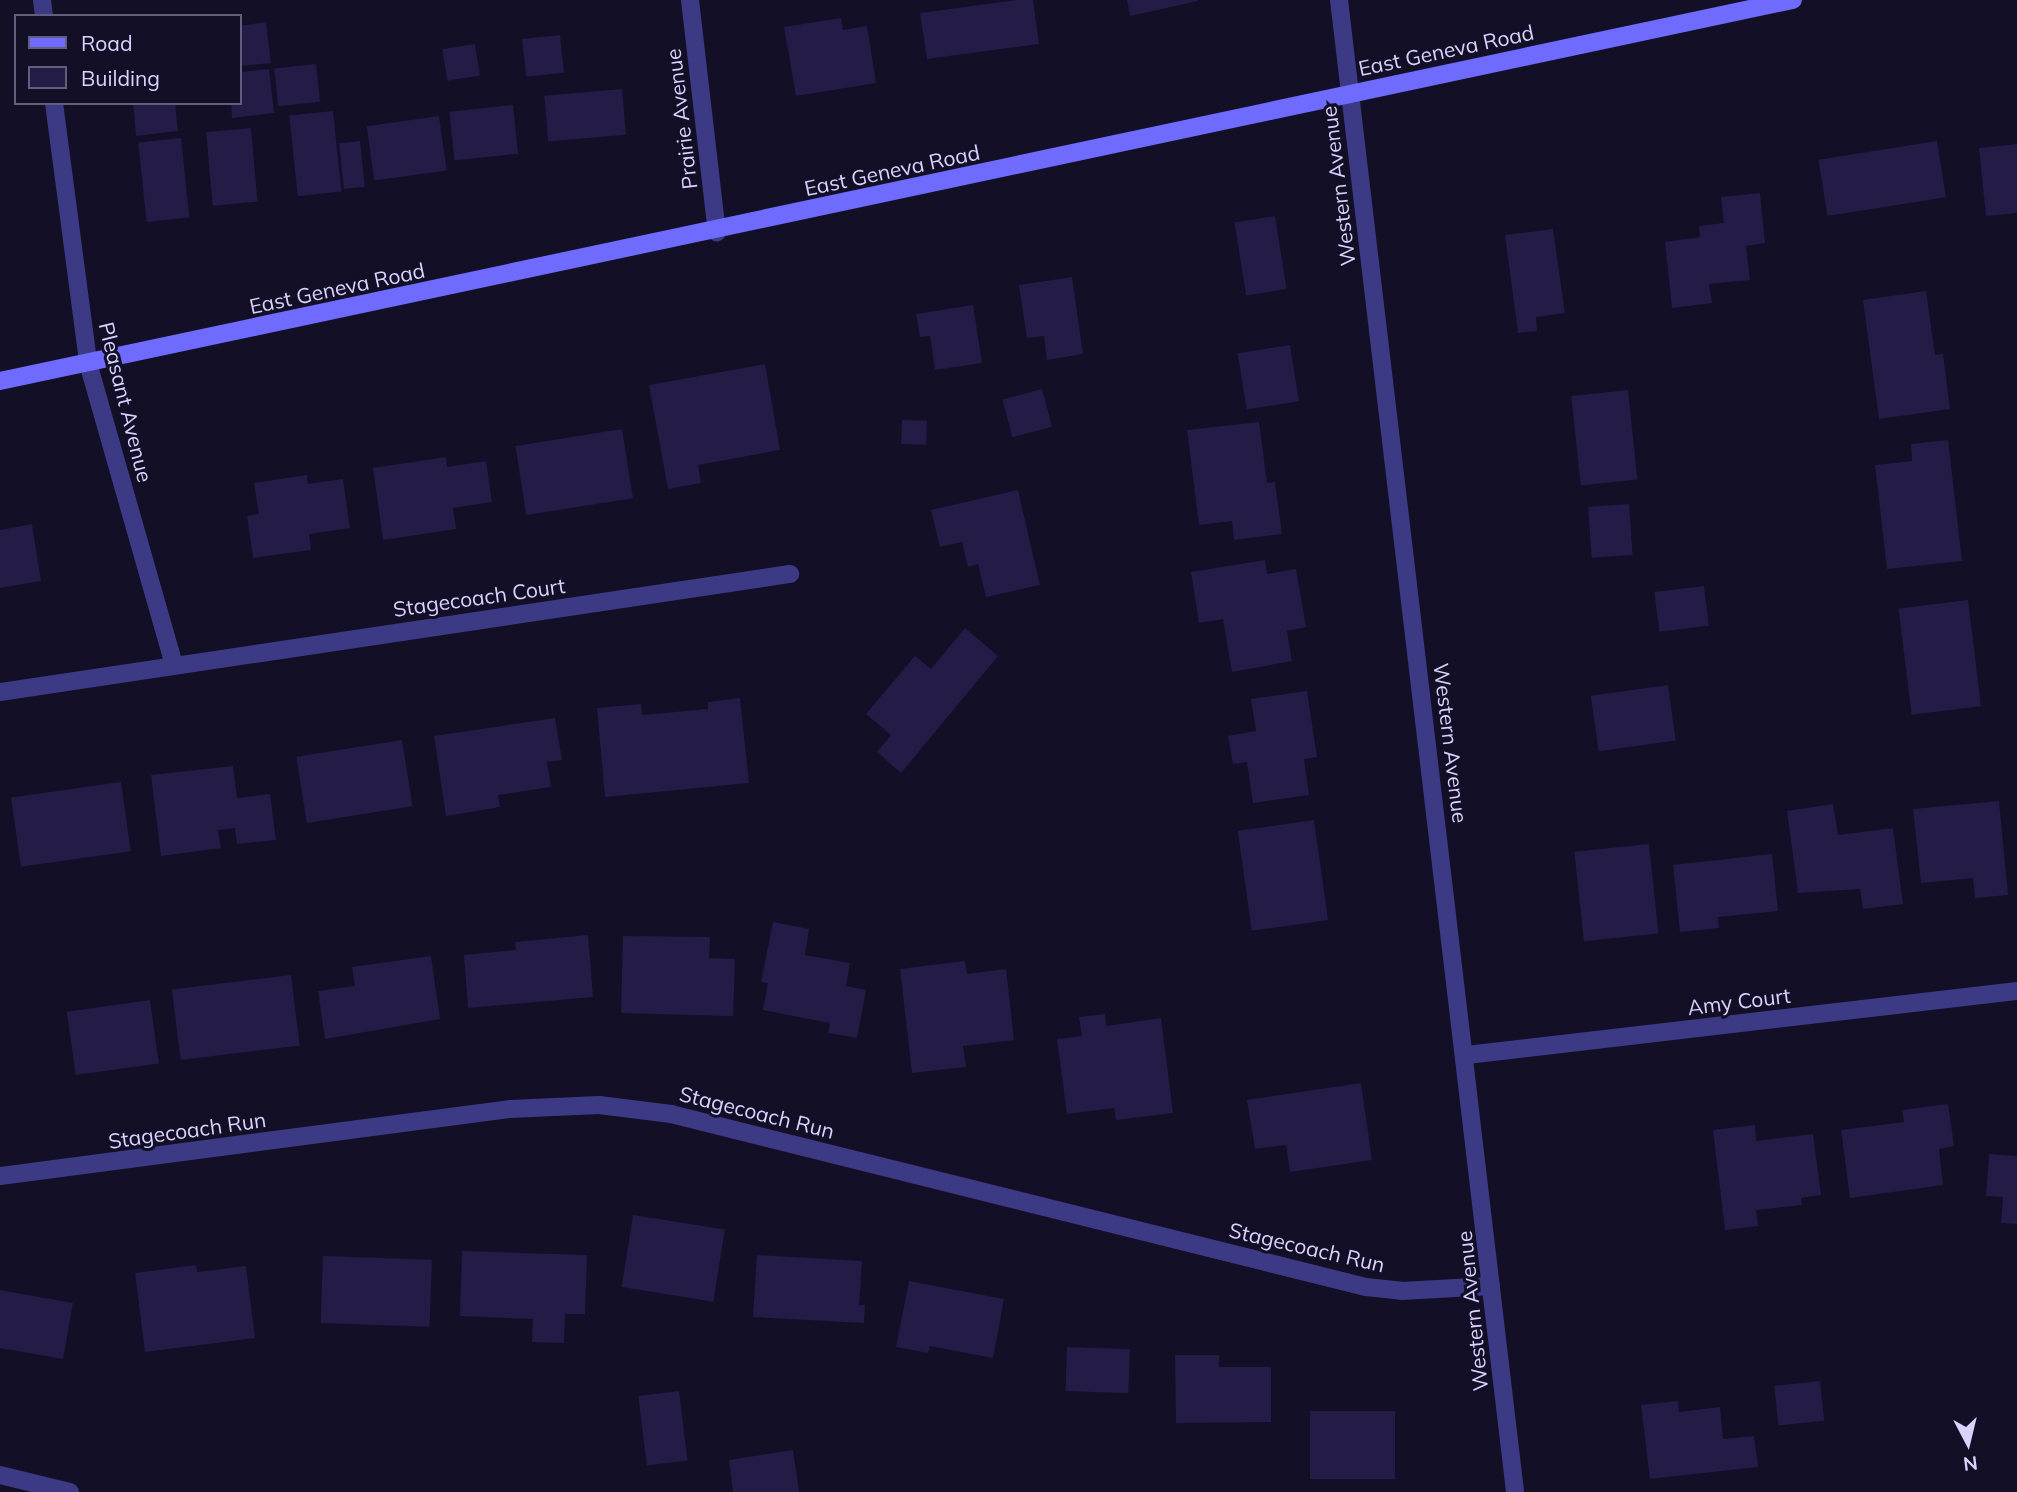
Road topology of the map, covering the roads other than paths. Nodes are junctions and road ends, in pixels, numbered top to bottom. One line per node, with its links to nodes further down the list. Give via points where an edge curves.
1 (690, 0): 6 (street, Prairie Avenue)
2 (1339, 0): 4 (street, Western Avenue)
3 (1793, 0): 4 (main road, East Geneva Road)
4 (1350, 94): 6 (main road, East Geneva Road); 13 (street, Western Avenue)
5 (54, 105): 7 (street, Pleasant Avenue)
6 (717, 232): 7 (main road, East Geneva Road)
7 (88, 363): 8 (main road, East Geneva Road); 10 (street, Pleasant Avenue)
8 (0, 381)
9 (790, 574): 10 (street, Stagecoach Court)
10 (174, 665): 11 (street)
11 (0, 692)
12 (2017, 991): 13 (street, Amy Court)
13 (1467, 1055): 15 (street, Western Avenue)
14 (0, 1176): 15 (street, Stagecoach Run, via 510,1109 598,1105 671,1114 1366,1287 1402,1291)
15 (1491, 1286): 18 (street, Western Avenue)
16 (0, 1475): 17 (street)
17 (70, 1492)
18 (1515, 1492)

